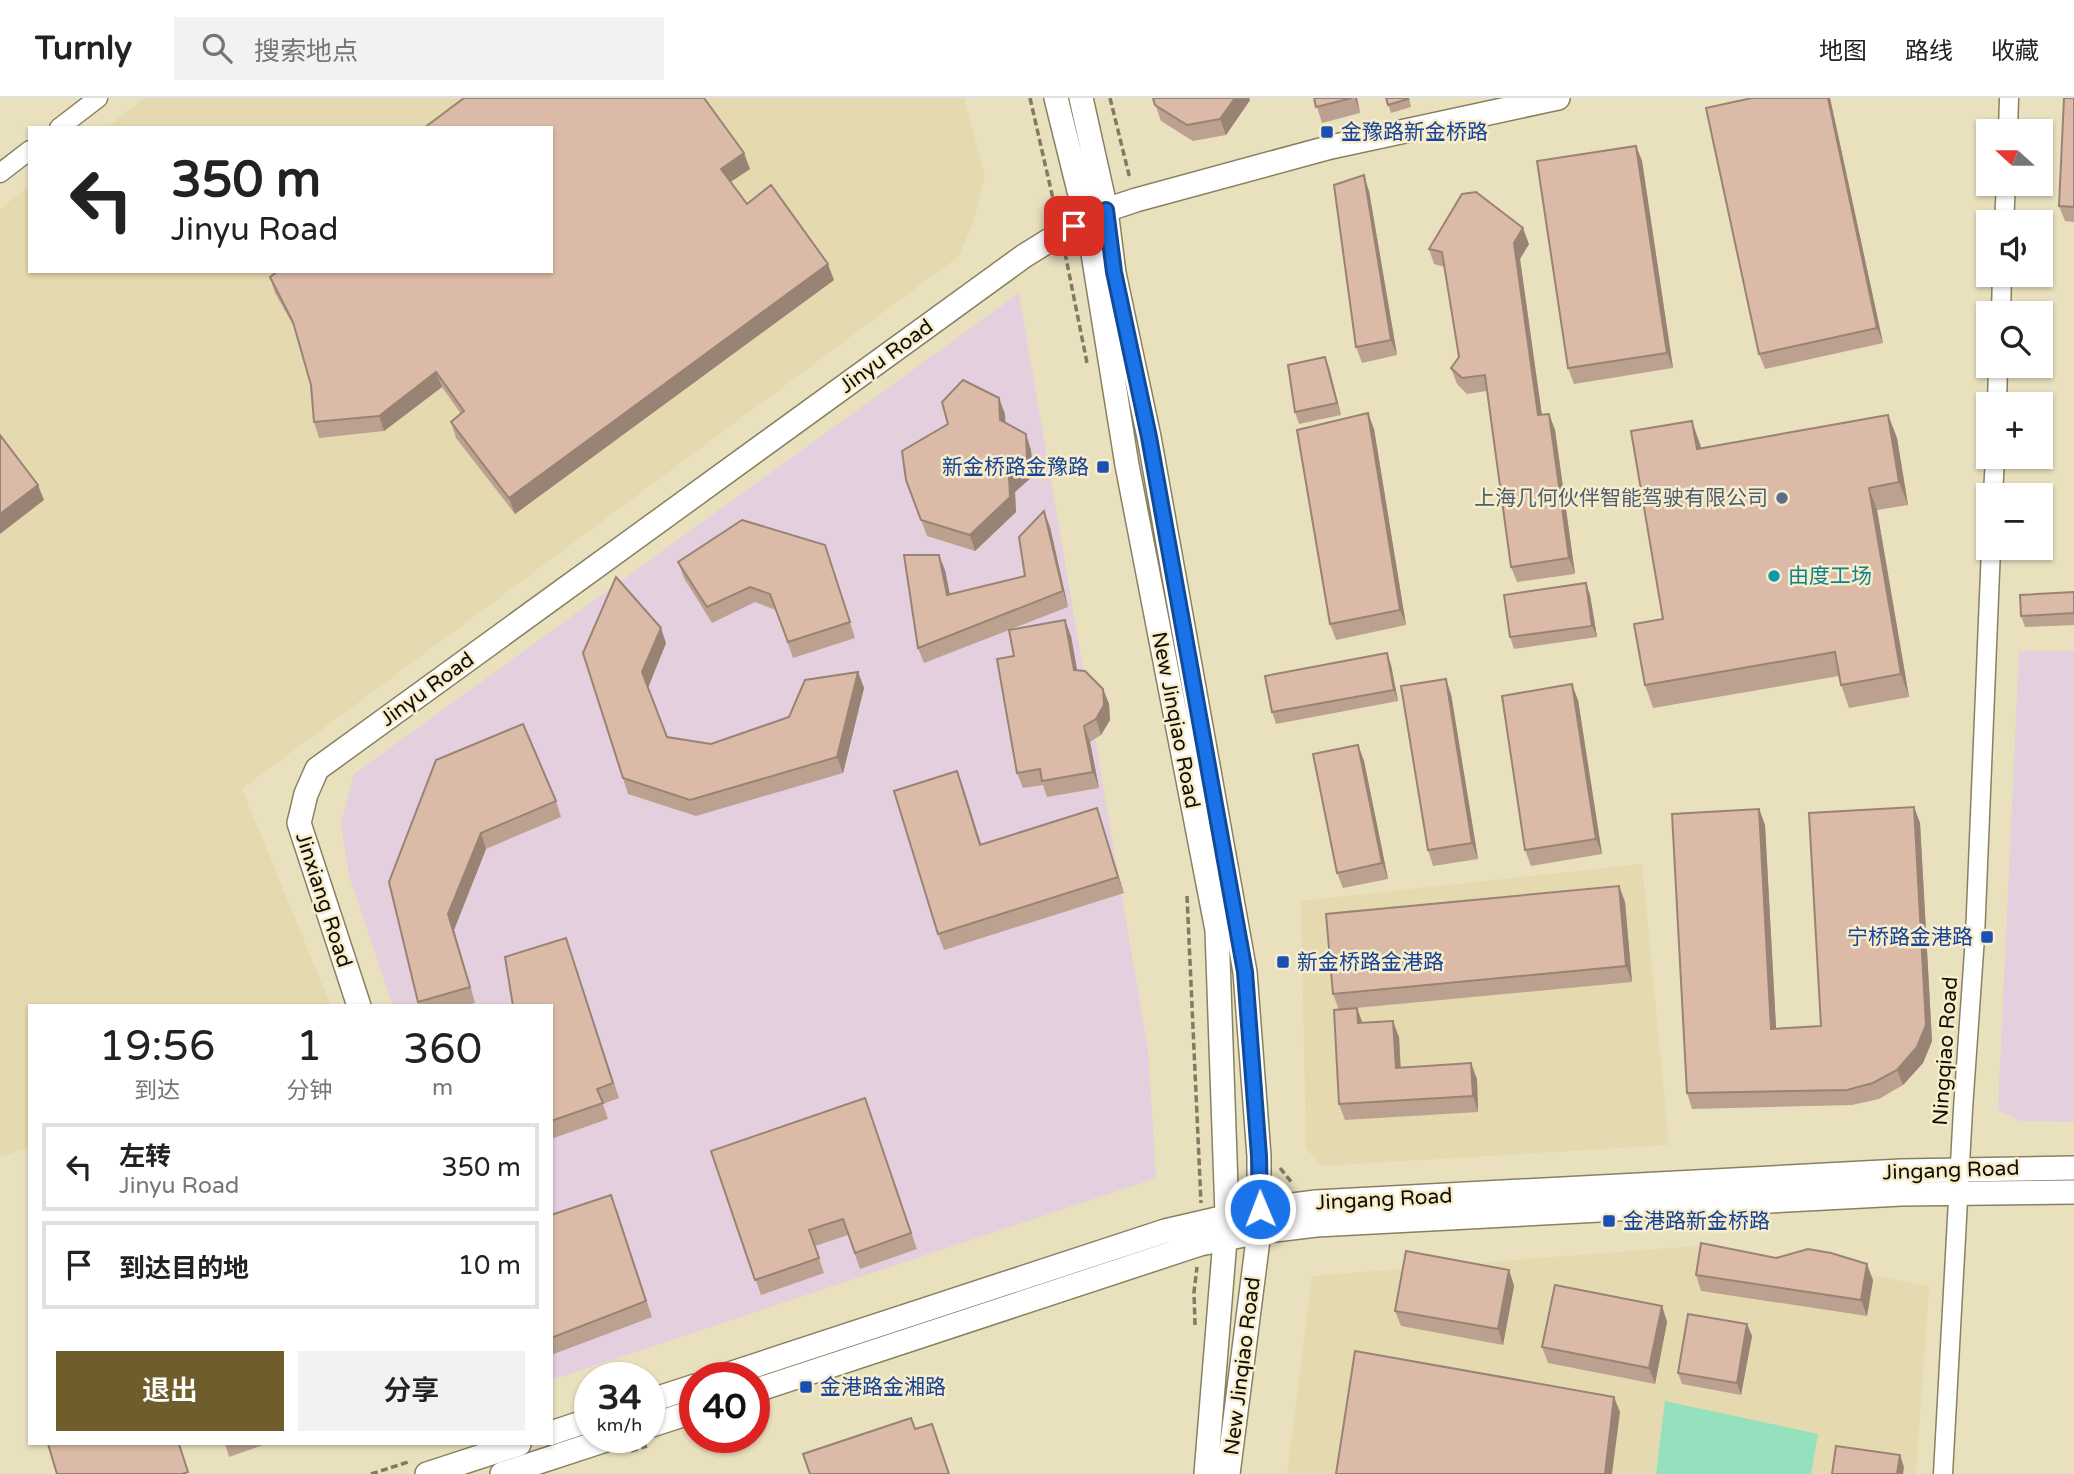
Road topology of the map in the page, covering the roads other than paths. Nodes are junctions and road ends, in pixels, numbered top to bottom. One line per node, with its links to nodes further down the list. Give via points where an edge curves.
1 (99, 98): 7 (street)
2 (1056, 98): 10 (street, New Jinqiao Road)
3 (1081, 98): 10 (street, New Jinqiao Road)
4 (1558, 98): 10 (street, Jinyu Road, via 1331,147)
5 (2009, 98): 6 (street)
6 (2008, 119)
7 (62, 126)
8 (28, 152): 9 (street)
9 (0, 173)
10 (1096, 215): 12 (street, Jinyu Road, via 1024,256 317,769); 17 (street, New Jinqiao Road, via 1114,272 1149,437 1245,972); 18 (street, New Jinqiao Road, via 1127,465 1217,930)
11 (1991, 560): 15 (street, Ningqiao Road)
12 (306, 794): 13 (street, Jinxiang Road, via 299,823)
13 (358, 1004)
14 (2074, 1168): 15 (street, Jingang Road)
15 (1960, 1181): 16 (street, Jingang Road); 17 (street, Jingang Road, via 1316,1202); 20 (street, Jingang Road); 32 (street, Ningqiao Road)
16 (2074, 1192)
17 (1260, 1209): 18 (street, Jingang Road); 20 (street, New Jinqiao Road)
18 (1227, 1215): 19 (street, Jingang Road); 21 (street, New Jinqiao Road)
19 (1200, 1233): 21 (street, Jingang Road); 22 (street, Jingang Road, via 1165,1231); 23 (street, Jingang Road)
20 (1259, 1233): 21 (street, Jingang Road); 31 (street, New Jinqiao Road)
21 (1226, 1239): 30 (street, New Jinqiao Road)
22 (766, 1362)
23 (770, 1385)
24 (574, 1425): 25 (street)
25 (553, 1432)
26 (509, 1445): 28 (street); 29 (street)
27 (574, 1451): 28 (street)
28 (510, 1473)
29 (427, 1474)
30 (1206, 1474)
31 (1228, 1474)
32 (1943, 1474)

